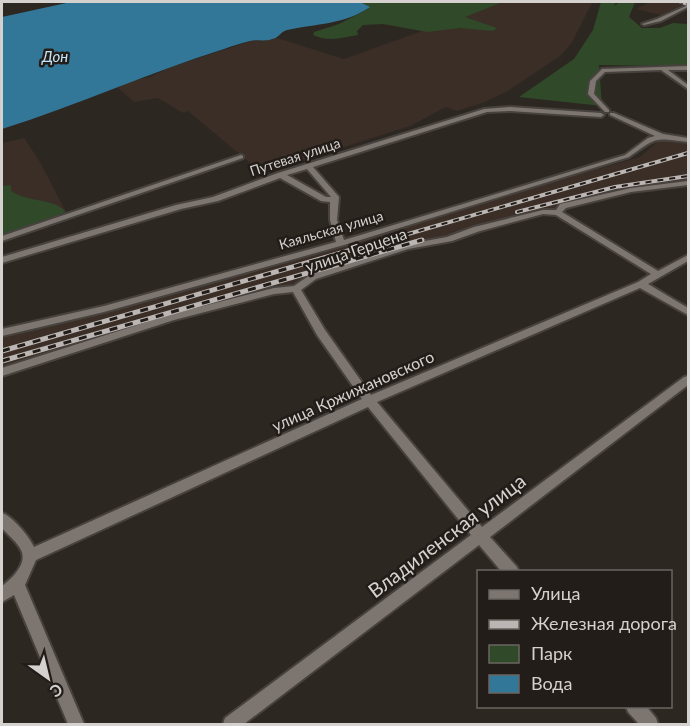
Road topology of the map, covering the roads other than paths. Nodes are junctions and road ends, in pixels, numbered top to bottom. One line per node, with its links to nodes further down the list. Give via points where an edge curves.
1 (688, 8): 2 (street)
2 (644, 24)
3 (688, 68): 4 (street)
4 (664, 70): 5 (street); 6 (street); 7 (street, via 604,70 593,81 591,94)
5 (688, 78)
6 (688, 87)
7 (607, 114): 8 (street, Путевая улица); 11 (street, Путевая улица, via 486,110)
8 (661, 136): 9 (street, Путевая улица); 17 (street, Каяльская улица, via 627,156)
9 (688, 140)
10 (241, 157): 16 (street, Путевая улица)
11 (309, 167): 12 (street, Путевая улица); 14 (street, via 331,189)
12 (281, 175): 14 (street, via 324,199); 19 (street, Путевая улица, via 215,199)
13 (688, 183): 15 (street, улица Герцена, via 631,190 570,204)
14 (335, 200): 17 (street, via 334,230)
15 (558, 213): 20 (street); 22 (street, улица Герцена, via 543,212 406,247 313,277)
16 (2, 239)
17 (341, 243): 24 (street, Каяльская улица)
18 (688, 258): 20 (street, улица Кржижановского)
19 (2, 260)
20 (657, 274): 21 (street, улица Кржижановского)
21 (641, 284): 23 (street); 27 (street, улица Кржижановского)
22 (296, 289): 25 (street, улица Герцена, via 172,317); 27 (street, via 315,326)
23 (688, 312)
24 (2, 333)
25 (2, 372)
26 (688, 380): 29 (street, Владиленская улица)
27 (369, 401): 29 (street); 30 (street, улица Кржижановского)
28 (2, 520): 30 (street, via 27,545)
29 (480, 536): 31 (street); 36 (street, Владиленская улица)
30 (31, 555): 32 (street)
31 (510, 570)
32 (17, 584): 33 (street); 35 (street)
33 (2, 595)
34 (636, 708): 37 (street)
35 (76, 724)
36 (231, 724)
37 (650, 724)

